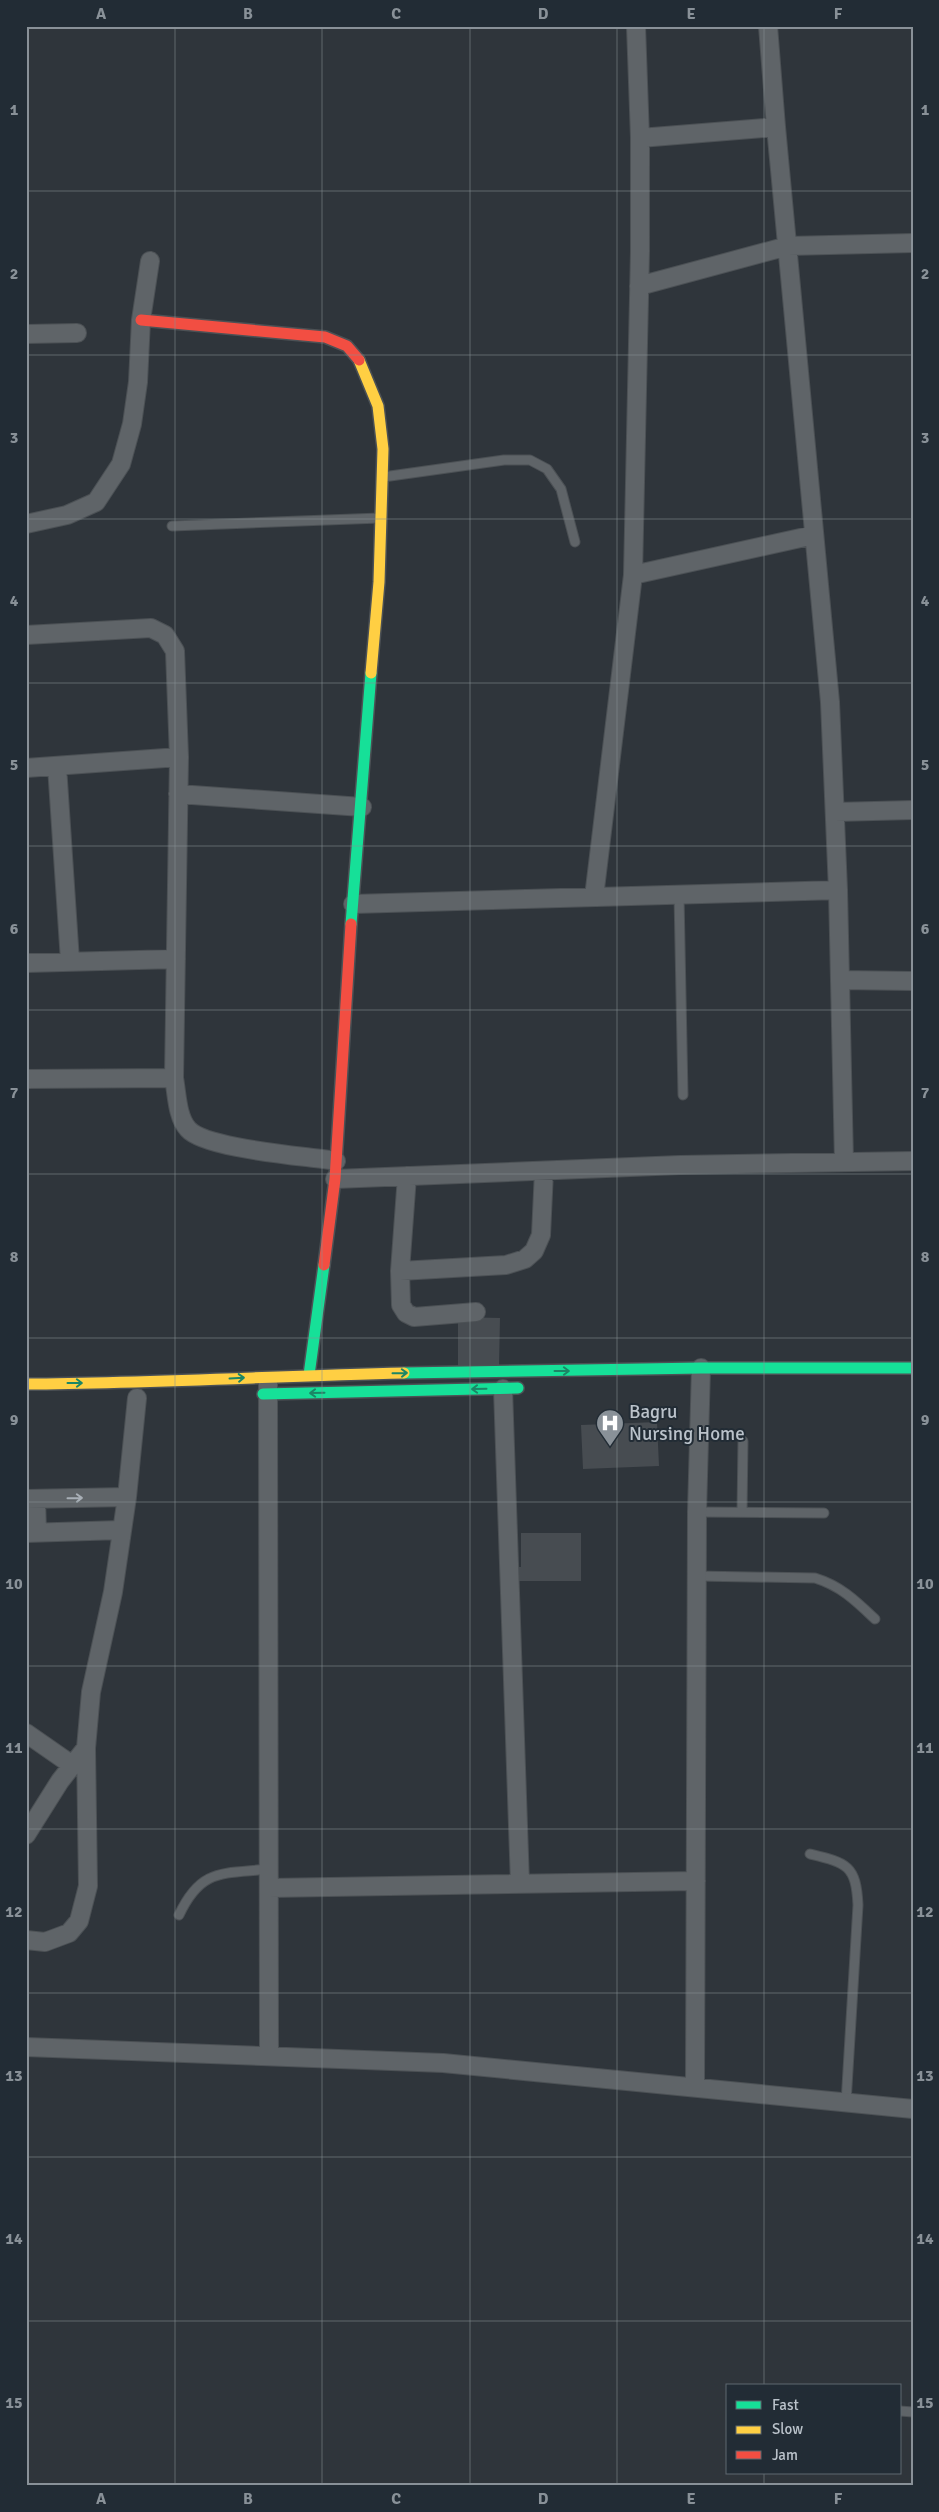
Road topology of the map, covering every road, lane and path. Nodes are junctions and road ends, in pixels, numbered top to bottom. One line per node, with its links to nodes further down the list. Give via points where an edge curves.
1 (636, 26): 4 (street)
2 (768, 26): 3 (street)
3 (776, 127): 4 (street); 6 (street)
4 (640, 138): 8 (street)
5 (913, 243): 6 (street)
6 (788, 246): 8 (street); 16 (street)
7 (150, 262): 9 (street)
8 (639, 286): 18 (street)
9 (141, 320): 12 (street, via 325,337 347,346 358,357 378,406 383,449); 14 (street, via 137,390 121,464 96,502 67,515)
10 (77, 333): 11 (street)
11 (26, 334)
12 (382, 478): 13 (street); 17 (lane, via 504,460 530,460 547,469 561,489)
13 (381, 518): 15 (lane); 24 (street)
14 (26, 524)
15 (172, 526)
16 (814, 535): 18 (street); 26 (street, via 830,702)
17 (575, 542)
18 (633, 575): 29 (street)
19 (26, 636): 20 (street, via 151,628 165,635 175,651)
20 (179, 757): 21 (street); 23 (street)
21 (57, 766): 22 (street); 32 (street)
22 (26, 768)
23 (178, 794): 24 (street); 31 (street)
24 (362, 807): 30 (street)
25 (913, 810): 26 (street)
26 (835, 812): 27 (street)
27 (838, 890): 28 (street); 34 (street)
28 (679, 895): 29 (street); 38 (lane)
29 (594, 897): 30 (street)
30 (353, 904): 39 (street)
31 (176, 959): 32 (street); 36 (street)
32 (70, 961): 33 (street)
33 (26, 963)
34 (840, 980): 35 (street); 41 (street)
35 (913, 980)
36 (174, 1078): 37 (street); 39 (street, via 179,1109 186,1128 195,1136 238,1147)
37 (26, 1079)
38 (683, 1094)
39 (336, 1160): 44 (street)
40 (913, 1161): 41 (street)
41 (844, 1162): 42 (street)
42 (544, 1171): 43 (street); 45 (street, via 541,1235 534,1251 525,1259 506,1265)
43 (407, 1176): 44 (street); 45 (street)
44 (335, 1179): 48 (street)
45 (400, 1271): 46 (street, via 401,1304 406,1313 414,1317)
46 (476, 1312)
47 (913, 1368): 49 (street)
48 (309, 1375): 49 (street, one-way to 49); 51 (street)
49 (701, 1380): 59 (street)
50 (26, 1384): 51 (street, one-way to 51)
51 (268, 1385): 53 (street, one-way to 51); 54 (street); 71 (street)
52 (533, 1388): 53 (street)
53 (503, 1389): 73 (street)
54 (250, 1394)
55 (137, 1398): 57 (street)
56 (744, 1441): 60 (lane)
57 (127, 1497): 58 (street, one-way to 57); 62 (street)
58 (31, 1499): 63 (street)
59 (697, 1512): 60 (lane); 64 (street)
60 (742, 1512): 61 (lane)
61 (824, 1512)
62 (121, 1530): 63 (street); 67 (street, via 91,1692)
63 (32, 1532)
64 (697, 1576): 65 (lane, via 815,1578 832,1583 847,1593); 72 (street)
65 (876, 1619)
66 (26, 1733): 68 (street)
67 (86, 1748): 68 (street); 76 (street, via 88,1886 79,1921 69,1933 45,1942)
68 (72, 1765): 69 (street)
69 (26, 1835)
70 (810, 1854): 80 (lane, via 839,1862 849,1869 857,1882)
71 (269, 1868): 74 (street); 75 (lane, via 217,1874 199,1883 188,1896)
72 (696, 1881): 73 (street); 79 (street)
73 (520, 1884): 74 (street)
74 (269, 1888): 78 (street)
75 (180, 1915)
76 (26, 1940)
77 (26, 2047): 78 (street)
78 (269, 2056): 79 (street, via 443,2063)
79 (695, 2088): 80 (street)
80 (846, 2103): 81 (street)
81 (913, 2109)

